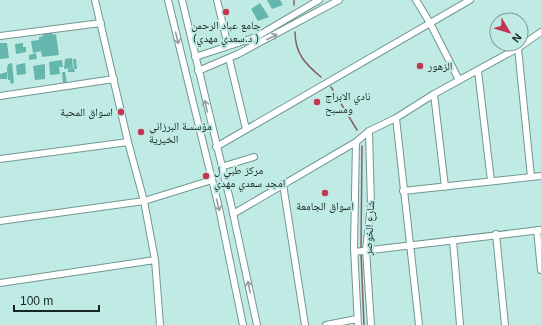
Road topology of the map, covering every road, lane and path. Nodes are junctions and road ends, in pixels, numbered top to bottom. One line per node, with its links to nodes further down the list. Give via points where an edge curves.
1 (95, 0): 9 (street)
2 (168, 0): 36 (street, one-way to 36)
3 (182, 0): 17 (street)
4 (217, 0): 14 (street)
5 (319, 0): 14 (street, via 256,37)
6 (339, 0): 18 (street, one-way to 6)
7 (416, 0): 10 (street)
8 (470, 0): 10 (street)
9 (101, 23): 12 (street); 21 (street)
10 (430, 23): 22 (street); 26 (street)
11 (541, 32): 13 (street)
12 (0, 36)
13 (529, 40)
14 (228, 46): 17 (street)
15 (511, 52): 20 (street)
16 (518, 52): 35 (street)
17 (195, 57): 19 (street)
18 (229, 58): 19 (street); 26 (street)
19 (198, 71): 30 (street, one-way to 19)
20 (478, 71): 22 (street); 37 (street)
21 (114, 79): 24 (street); 28 (street)
22 (459, 80): 23 (street)
23 (434, 94): 25 (street); 39 (street)
24 (0, 96)
25 (396, 118): 27 (street); 40 (street)
26 (246, 129): 30 (street)
27 (370, 131): 29 (street); 48 (street, شارع الخوصر, via 371,205)
28 (128, 142): 32 (street); 41 (street)
29 (356, 142): 38 (street); 49 (street)
30 (216, 147): 33 (street)
31 (254, 157): 33 (street)
32 (0, 159)
33 (221, 167): 42 (street)
34 (541, 176): 35 (street)
35 (531, 177): 37 (street)
36 (212, 180): 41 (street); 55 (street, one-way to 55)
37 (491, 181): 39 (street)
38 (283, 184): 42 (street); 57 (street)
39 (445, 186): 40 (street)
40 (403, 191): 47 (street)
41 (144, 201): 43 (street); 50 (street)
42 (233, 214): 56 (street, one-way to 42)
43 (0, 221)
44 (539, 230): 45 (street); 51 (street)
45 (496, 234): 46 (street); 62 (street)
46 (453, 240): 47 (street); 61 (street)
47 (410, 244): 48 (street); 60 (street)
48 (366, 250): 49 (street); 59 (street, شارع الخوصر)
49 (354, 252): 53 (street)
50 (155, 260): 52 (street); 54 (street)
51 (541, 270)
52 (0, 283)
53 (357, 322): 58 (street)
54 (160, 325)
55 (243, 325)
56 (257, 325)
57 (306, 325)
58 (326, 325)
59 (371, 325)
60 (419, 325)
61 (460, 325)
62 (505, 325)

